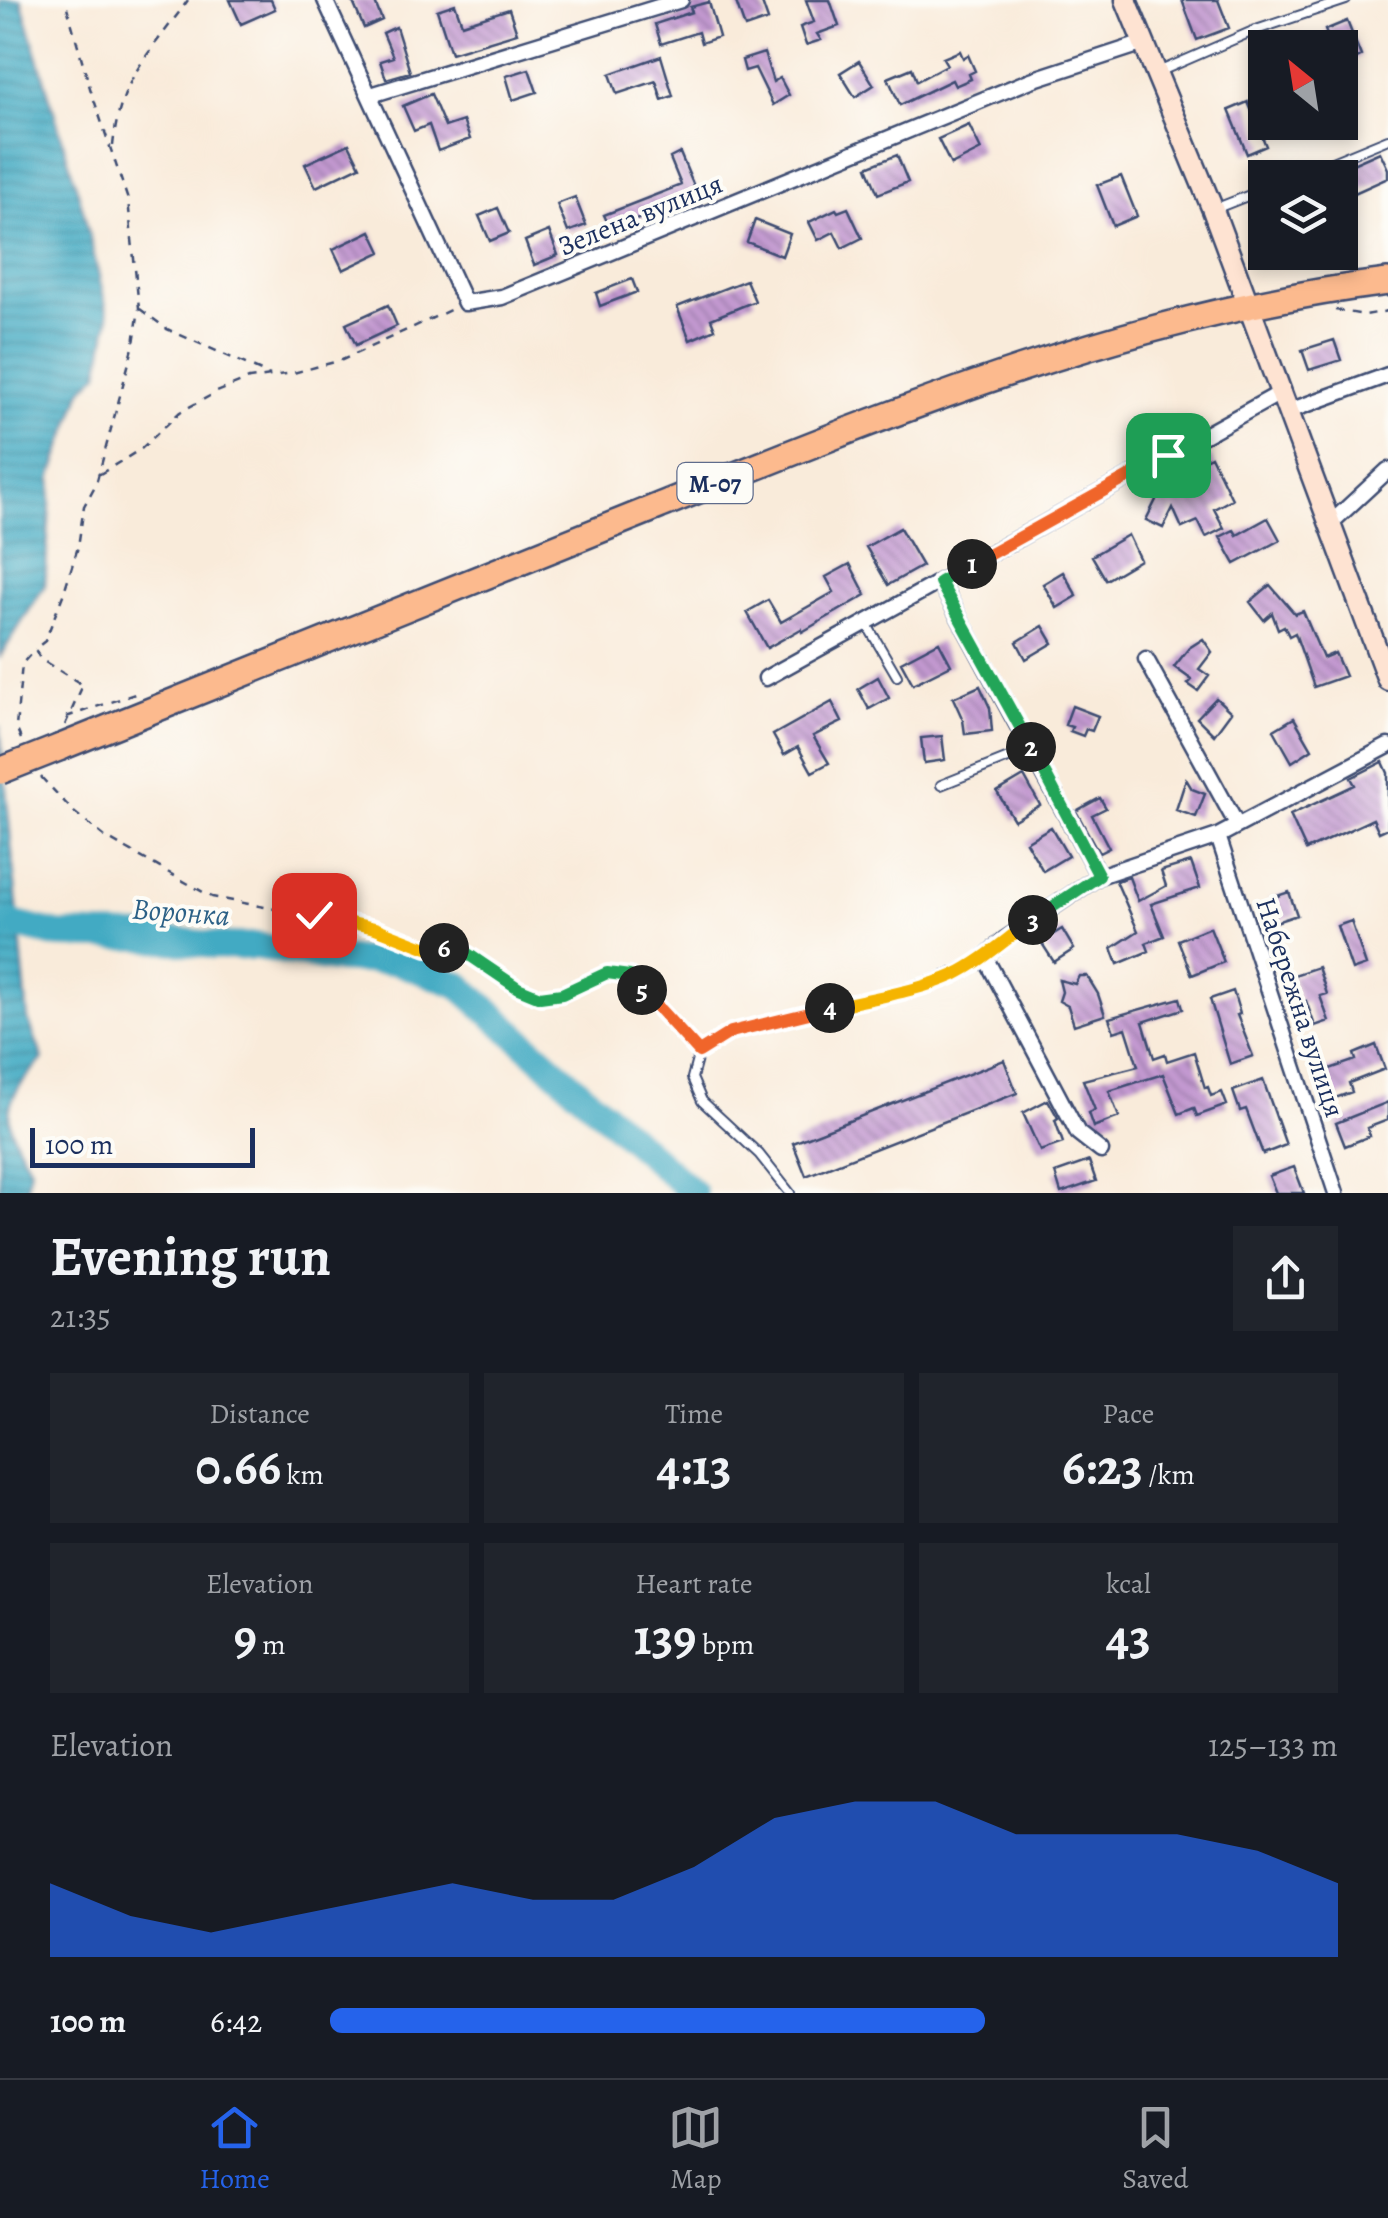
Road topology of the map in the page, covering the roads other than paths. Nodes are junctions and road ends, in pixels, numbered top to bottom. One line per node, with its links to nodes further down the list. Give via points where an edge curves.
1 (325, 0): 7 (street)
2 (681, 0): 7 (street)
3 (1126, 0): 5 (street)
4 (1346, 0): 6 (lane, via 1252,30)
5 (1144, 42): 6 (street); 7 (street, Зелена вулиця, via 1031,80 474,304 464,303)
6 (1156, 72): 11 (street)
7 (371, 95)
8 (1388, 138): 9 (lane)
9 (1335, 160)
10 (1248, 196): 11 (lane)
11 (1213, 210): 13 (street)
12 (1388, 282): 13 (highway, М-07)
13 (1248, 306): 15 (street); 26 (highway, М-07, bridge, via 1018,368)
14 (1388, 376): 15 (street)
15 (1286, 401): 17 (street); 18 (street)
16 (1388, 470): 17 (street)
17 (1332, 523): 23 (street)
18 (940, 582): 19 (street); 25 (street)
19 (866, 624): 21 (lane); 22 (street)
20 (1146, 659): 28 (street)
21 (897, 676)
22 (766, 678)
23 (1388, 680)
24 (1388, 746): 28 (street)
25 (1032, 748): 27 (lane); 30 (street)
26 (0, 771)
27 (941, 784)
28 (1237, 825): 29 (street)
29 (1218, 836): 30 (street); 34 (street, Набережна вулиця)
30 (1099, 876): 31 (street)
31 (985, 957): 32 (street, via 1078,1133); 33 (lane, via 923,986 731,1032 699,1052 692,1078 702,1101)
32 (1102, 1151)
33 (790, 1193)
34 (1336, 1193)

